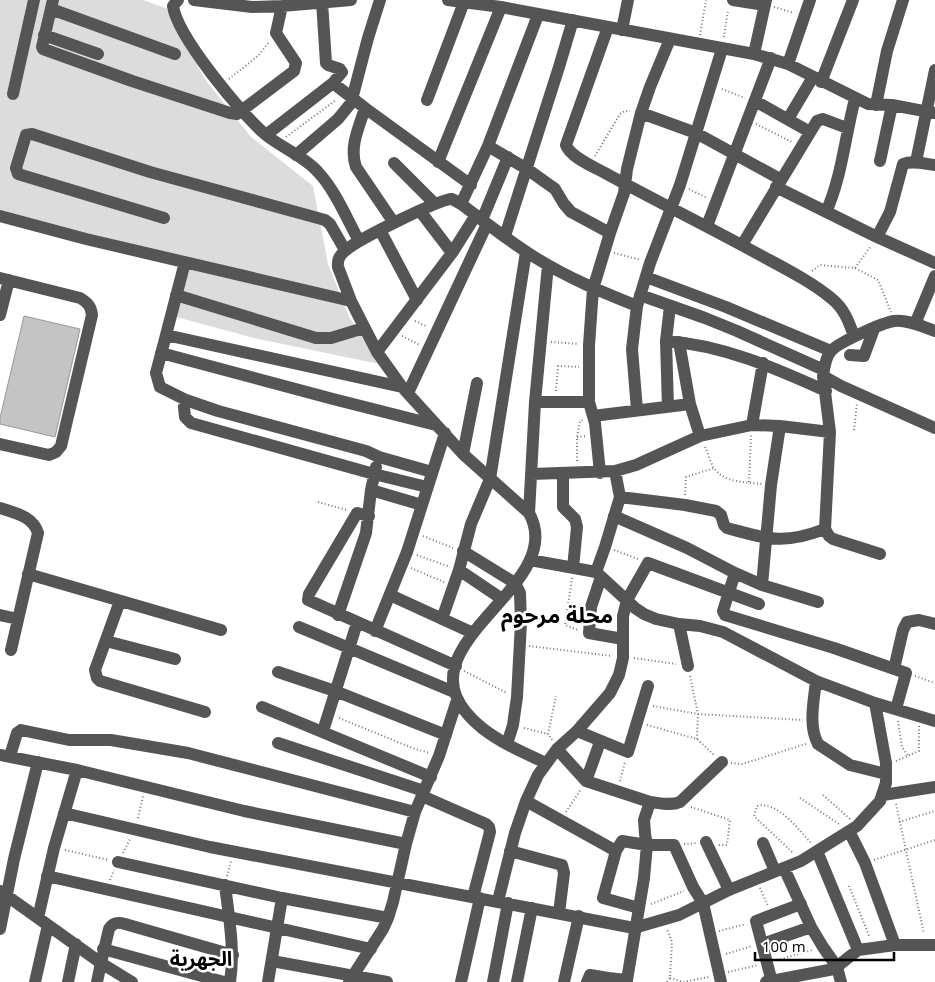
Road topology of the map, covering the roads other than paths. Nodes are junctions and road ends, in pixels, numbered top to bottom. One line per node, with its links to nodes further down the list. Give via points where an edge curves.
1 (34, 0): 34 (street)
2 (194, 0): 12 (street)
3 (343, 0): 11 (street)
4 (380, 0): 35 (street)
5 (628, 0): 22 (street)
6 (810, 0): 30 (street)
7 (853, 0): 32 (street)
8 (903, 0): 39 (street, via 889,44)
9 (172, 1): 42 (street, via 175,15 187,37)
10 (457, 1): 18 (street); 37 (street)
11 (314, 2): 14 (street); 33 (street, via 326,63 342,72)
12 (251, 3): 14 (street)
13 (766, 3): 17 (street); 28 (street)
14 (287, 4): 42 (street, via 276,33 296,68)
15 (52, 5): 23 (street); 27 (street)
16 (516, 5): 18 (street); 19 (street)
17 (731, 5)
18 (501, 7): 56 (street)
19 (538, 14): 20 (street); 50 (street)
20 (573, 20): 21 (street); 59 (street)
21 (608, 27): 22 (street); 61 (street, via 566,145 590,165)
22 (622, 30): 24 (street)
23 (44, 35): 26 (street); 42 (street, via 42,47 46,51 230,113)
24 (670, 39): 25 (street); 44 (street)
25 (722, 49): 28 (street); 48 (street)
26 (98, 54)
27 (174, 54)
28 (754, 54): 29 (street)
29 (771, 58): 30 (street); 38 (street)
30 (788, 64): 32 (street)
31 (935, 70): 43 (street)
32 (817, 79): 36 (street); 45 (street)
33 (333, 83): 35 (street); 49 (street)
34 (14, 94)
35 (349, 96): 41 (street); 52 (street, via 347,110)
36 (855, 99): 39 (street); 46 (street)
37 (427, 100)
38 (755, 101): 45 (street); 51 (street)
39 (876, 105): 40 (street)
40 (892, 105): 43 (street); 54 (street)
41 (365, 108): 56 (street); 71 (street, via 353,148 353,160)
42 (242, 112): 49 (street)
43 (932, 112): 57 (street)
44 (642, 113): 48 (street); 61 (street)
45 (788, 119): 47 (street)
46 (848, 128): 47 (street, via 821,118); 67 (street, via 834,194)
47 (810, 132): 60 (street)
48 (696, 133): 51 (street); 65 (street)
49 (266, 135): 52 (street)
50 (488, 146): 53 (street); 62 (street)
51 (735, 153): 60 (street); 72 (street)
52 (296, 155): 77 (street, via 320,174)
53 (508, 157): 59 (street); 70 (street)
54 (880, 161)
55 (394, 162): 63 (street)
56 (438, 162): 62 (street)
57 (916, 162): 58 (street); 76 (street, via 903,164 890,212)
58 (935, 165)
59 (527, 169): 74 (street, via 555,189 571,212); 75 (street)
60 (778, 183): 67 (street); 78 (street)
61 (625, 184): 65 (street); 74 (street)
62 (471, 185): 64 (street)
63 (436, 204): 64 (street, via 449,199); 66 (street)
64 (461, 204): 70 (street)
65 (672, 208): 72 (street); 86 (street)
66 (420, 212): 71 (street); 81 (street)
67 (826, 212): 76 (street)
68 (0, 216): 82 (street)
69 (164, 218): 79 (street, via 18,174 16,168 26,135 32,134 150,172 325,220)
70 (482, 220): 75 (street); 81 (street); 109 (street, via 438,332)
71 (394, 224): 73 (street)
72 (707, 226): 78 (street)
73 (380, 230): 77 (street); 90 (street)
74 (610, 234): 88 (street)
75 (505, 236): 80 (street)
76 (877, 237): 83 (street)
77 (359, 241): 79 (street)
78 (742, 245): 100 (street, via 832,298 842,310)
79 (345, 250): 91 (street, via 338,258 338,267)
80 (526, 252): 84 (street); 133 (street)
81 (452, 253): 90 (street)
82 (185, 262): 89 (street); 91 (street)
83 (935, 263)
84 (548, 265): 88 (street); 112 (street)
85 (935, 276): 95 (street)
86 (646, 277): 92 (street); 102 (street)
87 (4, 279): 94 (street); 124 (street, via 80,298 88,302 92,315 61,446 49,455)
88 (593, 289): 92 (street); 113 (street)
89 (176, 295): 96 (street, via 316,338 331,338); 99 (street)
90 (417, 300): 103 (street)
91 (351, 301): 96 (street)
92 (639, 301): 93 (street); 116 (street, via 632,349)
93 (670, 306): 101 (street); 107 (street, via 737,331)
94 (0, 315)
95 (915, 324): 97 (street, via 894,321); 98 (street)
96 (364, 328): 103 (street)
97 (874, 329): 100 (street); 105 (street, via 864,356)
98 (935, 331)
99 (166, 335): 104 (street); 109 (street)
100 (854, 336): 102 (street)
101 (673, 342): 106 (street, via 704,346); 114 (street); 115 (street)
102 (831, 351): 107 (street)
103 (377, 352): 109 (street)
104 (161, 353): 111 (street, via 156,373 160,387); 121 (street)
105 (850, 355)
106 (763, 363): 110 (street); 118 (street)
107 (823, 373): 110 (street); 120 (street, via 858,394)
108 (477, 384): 125 (street)
109 (405, 390): 121 (street)
110 (826, 391): 122 (street)
111 (186, 400): 126 (street); 130 (street, via 185,417 191,423)
112 (535, 402): 113 (street); 131 (street)
113 (589, 402): 117 (street)
114 (690, 404): 115 (street); 123 (street)
115 (668, 407): 116 (street)
116 (637, 410): 117 (street)
117 (593, 416): 129 (street)
118 (752, 424): 119 (street); 123 (street)
119 (780, 426): 122 (street); 143 (street)
120 (935, 428)
121 (440, 429): 125 (street); 128 (street)
122 (830, 432): 142 (street)
123 (700, 436): 127 (street)
124 (0, 444)
125 (463, 454): 133 (street)
126 (379, 457): 128 (street); 130 (street)
127 (615, 471): 129 (street); 136 (street)
128 (432, 472): 134 (street)
129 (600, 473): 132 (street)
130 (374, 474): 134 (street); 135 (street)
131 (532, 474): 132 (street); 139 (street)
132 (563, 474): 147 (street, via 563,508 575,519 577,527)
133 (490, 479): 139 (street); 144 (street)
134 (427, 487): 137 (street)
135 (371, 490): 137 (street); 140 (street)
136 (620, 497): 141 (street); 143 (street, via 716,511 727,528)
137 (422, 505): 155 (street)
138 (0, 508): 149 (street, via 25,517 36,526 38,532)
139 (528, 513): 146 (street, via 535,534)
140 (363, 515): 162 (street, via 366,533); 162 (street, via 308,597 310,602)
141 (614, 516): 150 (street); 151 (street, via 687,548)
142 (825, 529): 143 (street, via 804,537); 145 (street, via 833,539)
143 (767, 539): 153 (street)
144 (463, 551): 148 (street); 152 (street)
145 (880, 554)
146 (530, 560): 147 (street); 152 (street)
147 (573, 568): 150 (street)
148 (458, 570): 156 (street); 164 (street)
149 (28, 574): 158 (street); 163 (street)
150 (599, 574): 157 (street); 172 (street, via 589,633)
151 (735, 574): 153 (street); 154 (street)
152 (515, 583): 156 (street); 195 (street, via 521,598 520,645 514,725)
153 (762, 585): 159 (street)
154 (730, 594): 157 (street, via 648,563); 160 (street); 179 (street, via 723,611 725,615)
155 (390, 595): 164 (street); 170 (street)
156 (502, 599): 171 (street)
157 (627, 600): 166 (street, via 644,614); 172 (street, via 622,624)
158 (120, 601): 169 (street); 173 (street)
159 (818, 602)
160 (759, 604)
161 (0, 615): 163 (street)
162 (338, 615): 165 (street)
163 (18, 619): 175 (street)
164 (442, 619): 171 (street)
165 (357, 623): 170 (street); 174 (street)
166 (678, 624): 178 (street); 181 (street, via 723,632)
167 (935, 624): 179 (street, via 919,620 907,622 903,630)
168 (299, 627): 174 (street)
169 (221, 630)
170 (375, 631): 177 (street)
171 (473, 633): 177 (street)
172 (623, 639): 191 (street, via 623,658 613,688)
173 (106, 640): 176 (street); 188 (street, via 95,670 100,681)
174 (350, 648): 183 (street); 184 (street)
175 (11, 650)
176 (175, 659)
177 (456, 666): 184 (street, via 453,679)
178 (688, 666)
179 (900, 671): 187 (street)
180 (278, 672): 183 (street)
181 (816, 681): 185 (street); 202 (street, via 812,720 816,740 845,762)
182 (648, 686): 193 (street, via 628,752)
183 (335, 691): 190 (street); 192 (street)
184 (456, 696): 192 (street); 195 (street, via 478,725)
185 (875, 703): 187 (street); 202 (street)
186 (262, 707): 190 (street)
187 (896, 709): 189 (street)
188 (205, 712)
189 (935, 721)
190 (323, 731): 203 (street)
191 (577, 731): 193 (street); 196 (street)
192 (446, 735): 203 (street)
193 (600, 742): 204 (street)
194 (278, 743): 206 (street)
195 (508, 744): 200 (street)
196 (557, 749): 200 (street); 204 (street)
197 (5, 756): 198 (street); 210 (street, via 22,730 69,740 123,742 188,753)
198 (38, 762): 201 (street); 226 (street)
199 (722, 762): 209 (street, via 677,804)
200 (546, 763): 208 (street)
201 (77, 770): 211 (street); 215 (street, via 244,811)
202 (886, 774): 207 (street)
203 (431, 777): 206 (street)
204 (586, 781): 209 (street)
205 (935, 788): 207 (street)
206 (423, 794): 210 (street); 227 (street, via 490,827)
207 (888, 795): 212 (street)
208 (526, 801): 217 (street); 219 (street)
209 (650, 802): 216 (street, via 644,820)
210 (415, 812): 215 (street)
211 (64, 813): 222 (street); 223 (street, via 233,852)
212 (853, 829): 218 (street); 245 (street)
213 (706, 842): 225 (street)
214 (763, 843): 221 (street)
215 (406, 844): 223 (street)
216 (648, 845): 217 (street, via 622,841); 230 (street, via 674,845); 233 (street)
217 (616, 851): 233 (street, via 604,898)
218 (817, 851): 221 (street); 249 (street)
219 (510, 852): 229 (street); 234 (street, via 562,866)
220 (118, 862): 224 (street)
221 (779, 869): 225 (street); 231 (street)
222 (48, 876): 236 (street); 238 (street)
223 (397, 884): 227 (street); 237 (street)
224 (225, 885): 228 (street); 236 (street)
225 (729, 890): 230 (street)
226 (3, 893): 238 (street); 242 (street)
227 (476, 897): 229 (street); 265 (street)
228 (282, 898): 237 (street); 239 (street)
229 (503, 902): 232 (street); 266 (street)
230 (703, 903): 241 (street, via 679,915); 254 (street)
231 (801, 904): 240 (street); 244 (street, via 756,921)
232 (532, 908): 234 (street); 267 (street)
233 (639, 908): 241 (street)
234 (559, 912): 235 (street)
235 (579, 916): 241 (street); 268 (street)
236 (229, 917): 239 (street); 250 (street)
237 (388, 918): 248 (street)
238 (43, 921): 243 (street); 257 (street)
239 (278, 927): 248 (street); 251 (street)
240 (811, 927): 244 (street); 253 (street)
241 (634, 928): 256 (street, via 627,980)
242 (0, 929)
243 (76, 944): 252 (street); 258 (street)
244 (762, 944): 270 (street)
245 (895, 945): 246 (street); 249 (street)
246 (931, 945)
247 (103, 949): 250 (street, via 111,925 120,922); 252 (street); 261 (street)
248 (371, 949): 255 (street)
249 (858, 950): 253 (street)
250 (232, 955): 262 (street)
251 (272, 961): 255 (street); 263 (street)
252 (101, 962): 259 (street); 260 (street)
253 (837, 967): 270 (street); 271 (street)
254 (721, 978)
255 (352, 979): 264 (street)
256 (608, 980): 269 (street, via 590,975)
257 (34, 982)
258 (68, 982)
259 (96, 982)
260 (132, 982)
261 (224, 982)
262 (230, 982)
263 (268, 982)
264 (387, 982)
265 (461, 982)
266 (493, 982)
267 (517, 982)
268 (564, 982)
269 (587, 982)
270 (770, 982)
271 (841, 982)

